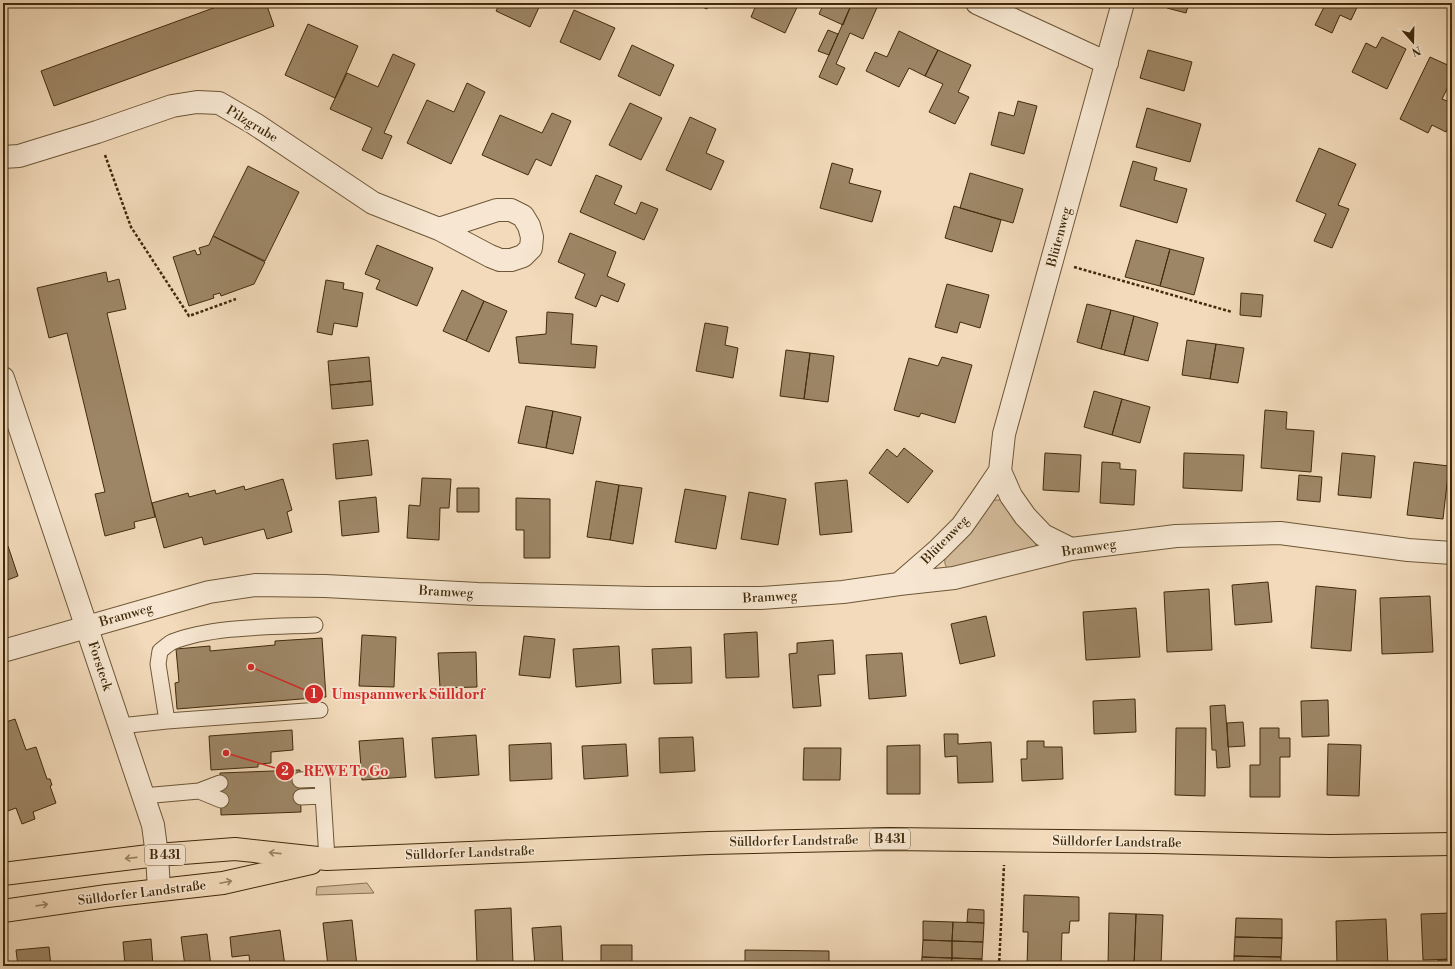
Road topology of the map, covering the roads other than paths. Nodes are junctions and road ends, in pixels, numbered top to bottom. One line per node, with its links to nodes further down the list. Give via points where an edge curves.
1 (977, 3): 3 (street)
2 (1123, 3): 3 (street, Blütenweg)
3 (1107, 63): 7 (street, Blütenweg, via 1004,434)
4 (3, 157): 5 (street, Pilzgrube, via 19,156 172,106 197,102 218,103 255,124 373,203)
5 (439, 229)
6 (3, 378): 12 (street, Forsteck)
7 (1000, 471): 8 (street, Blütenweg, via 1011,496 1025,516 1043,535); 10 (street, Blütenweg, via 962,526)
8 (1071, 549): 9 (street, Bramweg, via 1176,536 1280,533 1408,550); 10 (street, Bramweg, via 954,578)
9 (1452, 553)
10 (899, 584): 12 (street, Bramweg, via 843,592 761,598 646,598 255,585 209,592)
11 (315, 625): 15 (lane, via 236,629 194,635 171,643 160,651 158,664)
12 (87, 626): 13 (street, Bramweg); 16 (street, Forsteck)
13 (3, 651)
14 (320, 710): 15 (lane)
15 (168, 721): 16 (lane)
16 (120, 726): 20 (street, Forsteck)
17 (300, 780): 21 (lane, via 322,779)
18 (220, 783): 19 (lane)
19 (199, 791): 20 (lane); 23 (lane)
20 (143, 796): 25 (street, Forsteck, via 153,825)
21 (323, 796): 22 (lane); 26 (lane)
22 (301, 797)
23 (221, 800)
24 (1452, 844): 26 (main road, Sülldorfer Landstraße / B 431, via 1330,846 889,839 709,843)
25 (157, 855): 26 (main road, Sülldorfer Landstraße / B 431, one-way to 25, via 235,849); 27 (main road, Sülldorfer Landstraße / B 431, one-way to 27); 28 (street, Forsteck)
26 (327, 859): 28 (main road, Sülldorfer Landstraße / B 431, one-way to 26, via 223,884)
27 (3, 874)
28 (160, 890): 29 (main road, Sülldorfer Landstraße / B 431, one-way to 28)
29 (3, 911)

